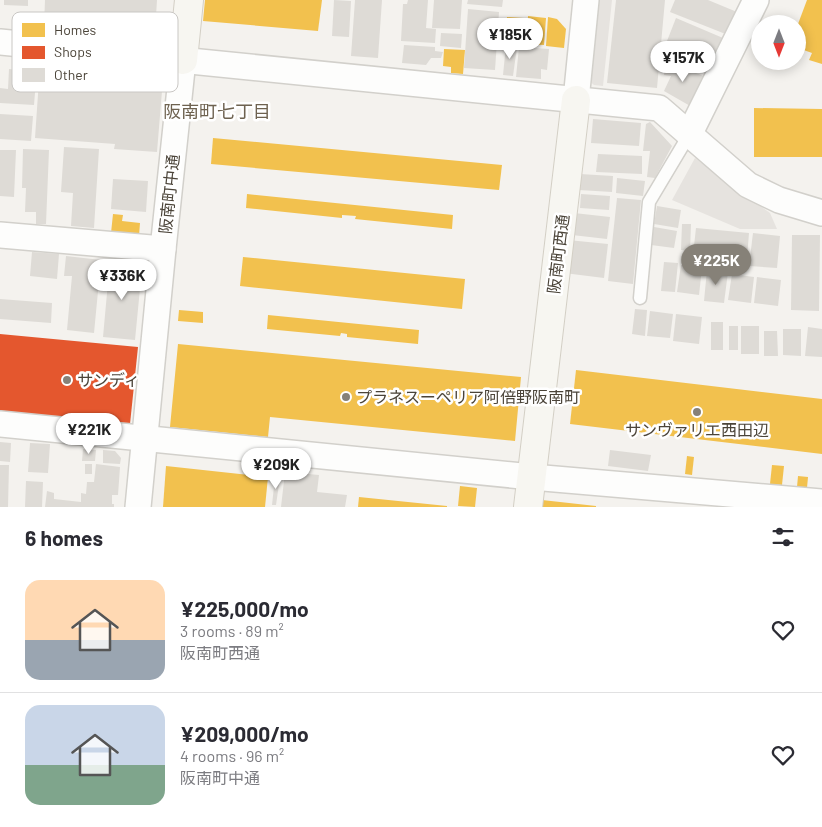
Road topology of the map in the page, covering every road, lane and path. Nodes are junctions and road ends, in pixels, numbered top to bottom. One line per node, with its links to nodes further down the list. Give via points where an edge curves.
1 (190, 0): 5 (street, 阪南町中通)
2 (586, 0): 6 (street, 阪南町西通)
3 (756, 0): 7 (street)
4 (178, 60): 5 (street)
5 (183, 60): 6 (street); 10 (street, 阪南町中通)
6 (576, 100): 7 (street, via 659,108); 14 (street, 阪南町西通)
7 (689, 136): 8 (street, via 748,185 779,200); 11 (lane, via 649,202)
8 (822, 213)
9 (0, 235): 10 (street)
10 (162, 250): 13 (street, 阪南町中通)
11 (640, 298)
12 (0, 424): 13 (street)
13 (144, 438): 14 (street); 16 (street, 阪南町中通)
14 (532, 477): 15 (street); 17 (street, 阪南町西通)
15 (822, 502)
16 (138, 507)
17 (528, 507)

